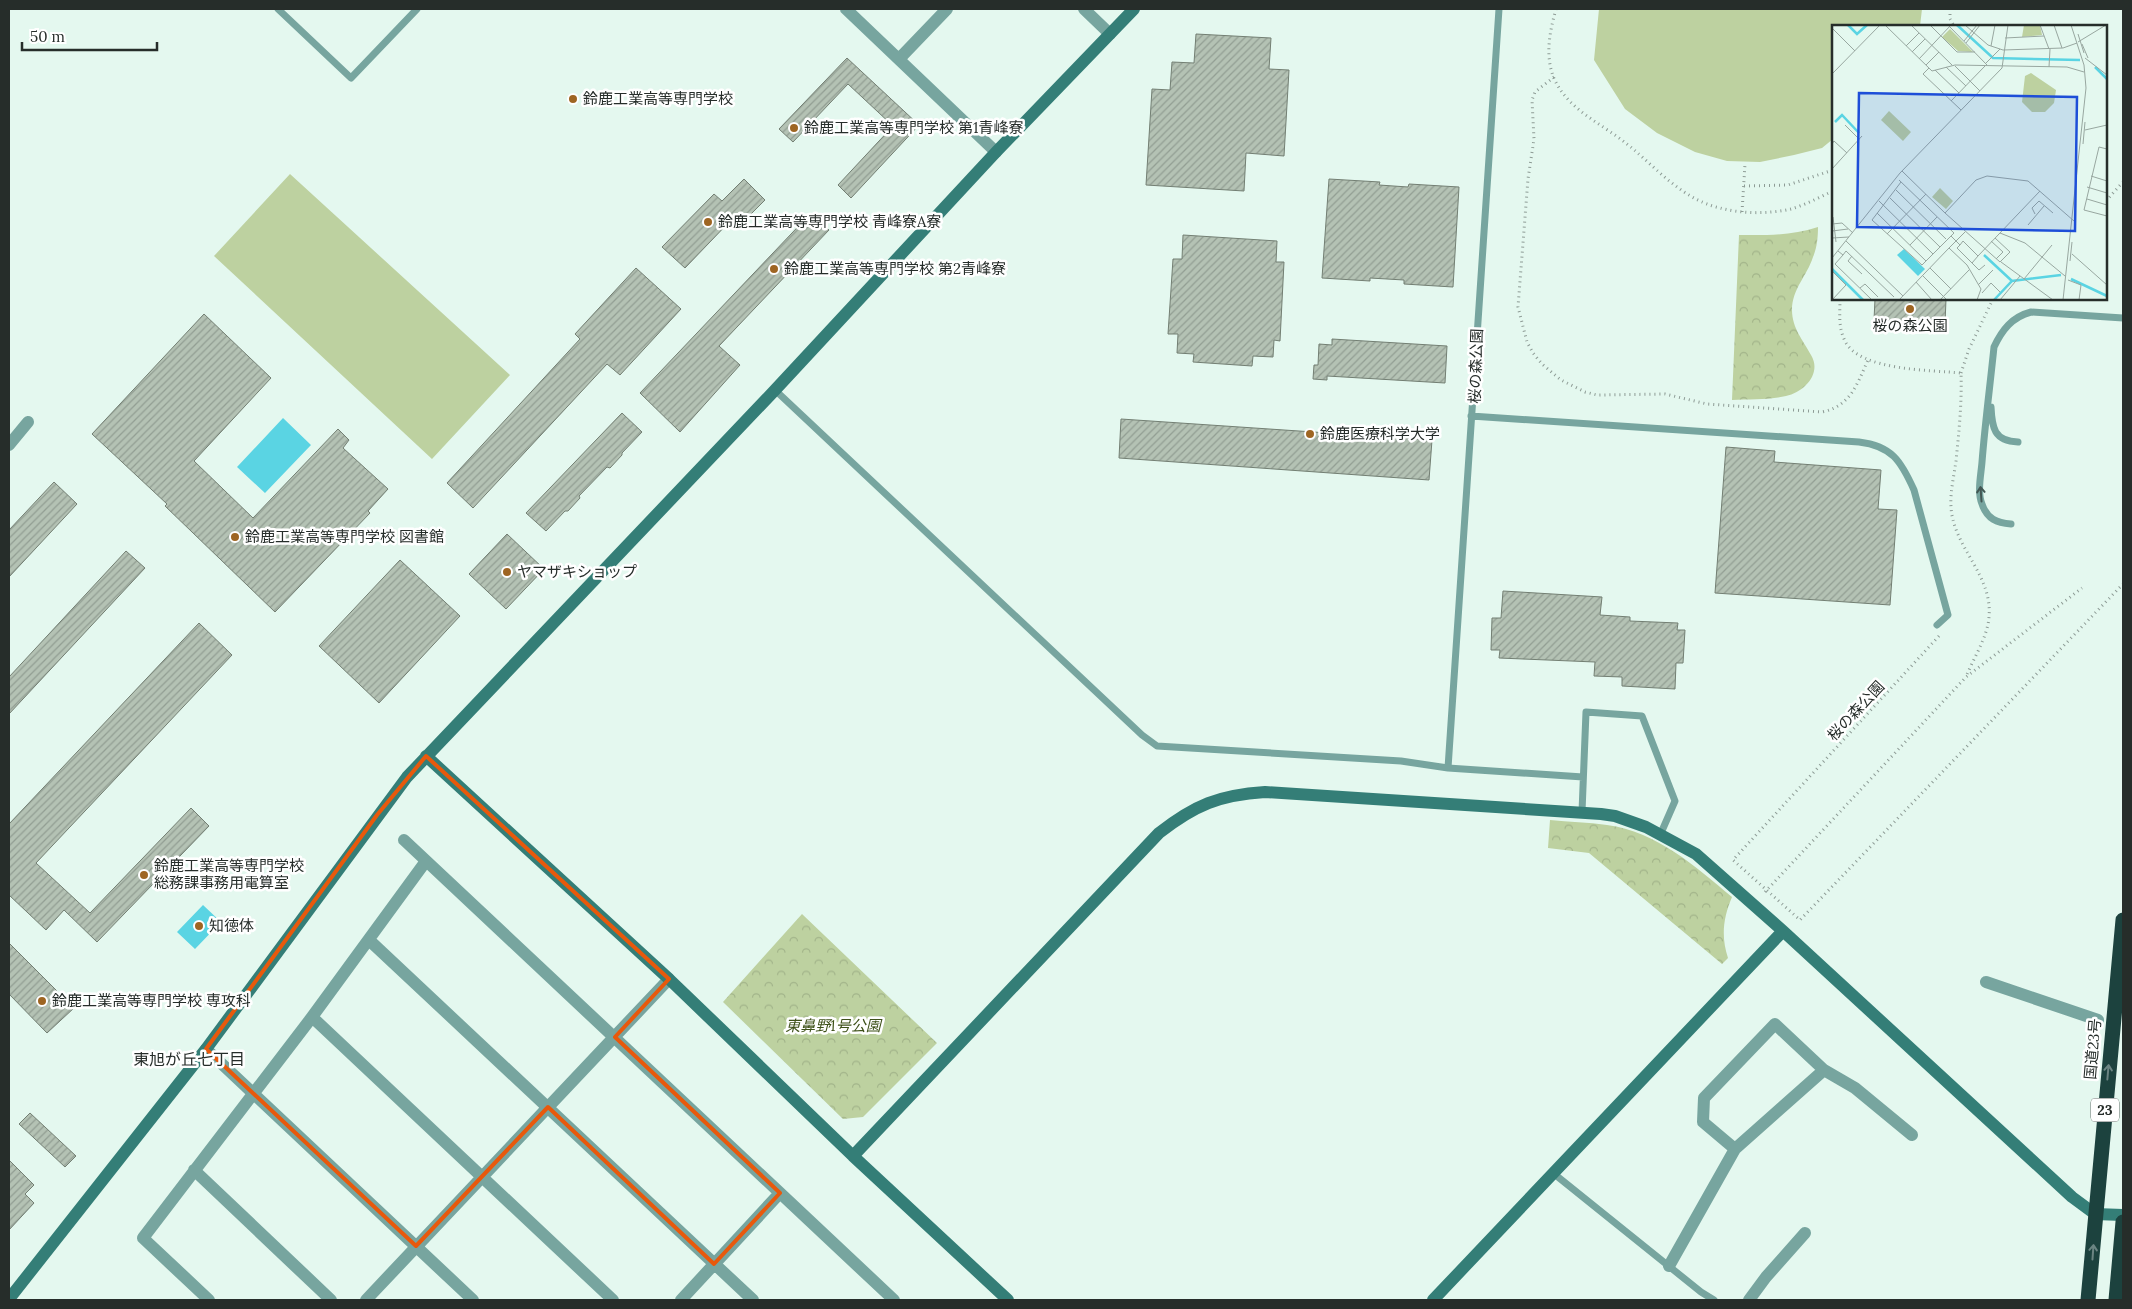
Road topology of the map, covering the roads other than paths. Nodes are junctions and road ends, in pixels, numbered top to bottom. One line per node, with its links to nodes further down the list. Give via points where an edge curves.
1 (278, 9): 2 (lane, via 351,78)
2 (418, 9)
3 (846, 9): 9 (street)
4 (947, 9): 9 (street)
5 (1084, 9): 8 (street)
6 (1134, 9): 8 (street)
7 (1500, 9): 14 (lane)
8 (1110, 34): 10 (street)
9 (899, 59): 10 (street)
10 (996, 152): 13 (street)
11 (2123, 318): 12 (lane, via 2044,312 2018,315 2007,324 1994,348)
12 (1990, 386): 16 (lane, via 1992,426 2004,440); 18 (lane, one-way to 12, via 1991,518 1981,502)
13 (775, 390): 20 (street); 21 (lane, via 1153,744 1166,748 1400,761)
14 (1471, 416): 19 (lane, via 1859,442 1885,448 1906,472 1914,490 1948,615); 21 (lane)
15 (28, 422): 17 (street)
16 (2018, 442)
17 (9, 445)
18 (2011, 524)
19 (1937, 625)
20 (426, 756): 30 (street); 35 (street, via 377,815)
21 (1448, 768): 22 (lane)
22 (1583, 777): 23 (lane); 24 (lane, via 1586,712 1642,716 1675,801)
23 (1582, 812): 24 (street, via 1615,816); 41 (street, via 1265,792 1226,796 1200,806 1158,833)
24 (1660, 833): 28 (street, via 1696,854)
25 (404, 840): 26 (street)
26 (426, 861): 29 (street); 34 (street)
27 (2123, 920): 46 (highway, 国道23号 / 23, one-way to 27)
28 (1783, 931): 43 (street); 46 (street, via 2072,1197)
29 (369, 940): 32 (street); 38 (street)
30 (669, 979): 34 (street); 41 (street)
31 (1986, 982): 33 (street)
32 (312, 1017): 37 (street); 44 (street)
33 (2098, 1020)
34 (615, 1038): 38 (street); 45 (street)
35 (206, 1049): 37 (street); 53 (street)
36 (1824, 1070): 39 (street, via 1855,1088); 40 (street); 40 (street, via 1775,1024 1704,1098 1704,1122)
37 (254, 1093): 42 (street); 50 (street)
38 (548, 1107): 44 (street); 51 (street)
39 (1912, 1136)
40 (1735, 1149): 52 (street)
41 (853, 1156): 62 (street)
42 (194, 1170): 54 (street, via 143,1238); 55 (street)
43 (1553, 1172): 52 (lane); 63 (street)
44 (481, 1177): 50 (street); 58 (street)
45 (780, 1194): 51 (street); 61 (street)
46 (2095, 1214): 47 (street); 66 (highway, 国道23号 / 23, one-way to 46)
47 (2123, 1215)
48 (2123, 1222): 67 (highway)
49 (1805, 1233): 65 (street)
50 (416, 1246): 56 (street); 57 (street)
51 (714, 1264): 59 (street); 60 (street)
52 (1669, 1266): 64 (lane)
53 (9, 1299)
54 (209, 1300)
55 (331, 1300)
56 (366, 1300)
57 (473, 1300)
58 (613, 1300)
59 (681, 1300)
60 (753, 1300)
61 (894, 1300)
62 (1008, 1300)
63 (1433, 1300)
64 (1714, 1300)
65 (1749, 1300)
66 (2088, 1300)
67 (2116, 1300)

